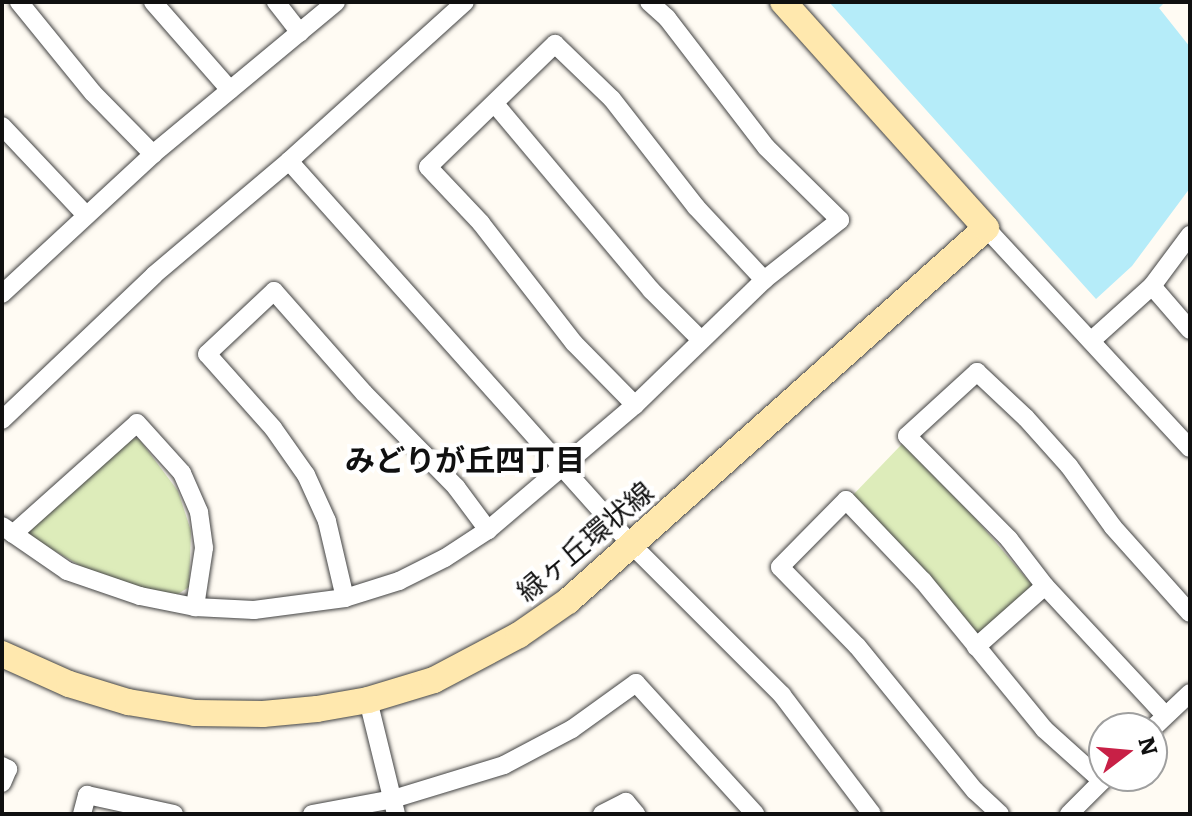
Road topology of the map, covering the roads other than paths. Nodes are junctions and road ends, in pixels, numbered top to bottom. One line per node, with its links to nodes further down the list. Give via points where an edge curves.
1 (19, 2): 12 (street, via 93,93)
2 (153, 2): 9 (street)
3 (276, 2): 8 (street)
4 (336, 2): 8 (street)
5 (465, 2): 13 (street)
6 (649, 2): 17 (street, via 766,147 840,220)
7 (783, 2): 15 (street)
8 (300, 33): 9 (street)
9 (230, 90): 12 (street)
10 (495, 104): 17 (street, via 555,44 612,99 696,207); 21 (street, via 651,290); 23 (street, via 428,167 481,223 574,343)
11 (2, 126): 14 (street)
12 (153, 154): 14 (street)
13 (289, 161): 24 (street, via 154,275); 26 (street)
14 (86, 215): 18 (street)
15 (986, 228): 22 (street); 29 (street, 緑ヶ丘環状線)
16 (1190, 235): 19 (street)
17 (764, 280): 21 (street)
18 (6, 281)
19 (1152, 286): 20 (street); 22 (street)
20 (1190, 330)
21 (700, 339): 23 (street)
22 (1092, 340): 25 (street)
23 (635, 405): 26 (street)
24 (2, 420)
25 (1190, 448)
26 (561, 467): 28 (street); 29 (street)
27 (8, 530): 32 (street, via 67,571 140,596); 32 (street, via 137,423 182,473 199,512 204,548)
28 (488, 530): 31 (street, via 399,581); 31 (street, via 456,487 274,291 207,354 273,428 306,475 327,521)
29 (631, 544): 37 (street, 緑ヶ丘環状線, via 568,601 519,635 434,680); 51 (street, via 782,695)
30 (1045, 586): 33 (street, via 1009,539 907,436 977,372 1069,466 1113,527); 34 (street); 38 (street)
31 (345, 598): 32 (street, via 254,610)
32 (195, 607)
33 (1190, 613)
34 (976, 647): 40 (street, via 1044,729); 52 (street, via 923,581 846,500 780,567 857,646 975,791)
35 (2, 654): 37 (street, 緑ヶ丘環状線, via 69,684 128,702 195,713 263,714)
36 (1190, 693): 39 (street)
37 (368, 700): 44 (street)
38 (1162, 712)
39 (1168, 712)
40 (1088, 765)
41 (2, 766): 42 (street, via 8,769)
42 (2, 783)
43 (1092, 792): 53 (street)
44 (394, 807): 47 (street); 50 (street, via 504,765 572,729 636,683)
45 (82, 814): 46 (street, via 87,795)
46 (174, 814)
47 (312, 814)
48 (602, 814): 49 (street, via 626,802)
49 (636, 814)
50 (755, 814)
51 (872, 814)
52 (1000, 814)
53 (1069, 814)

